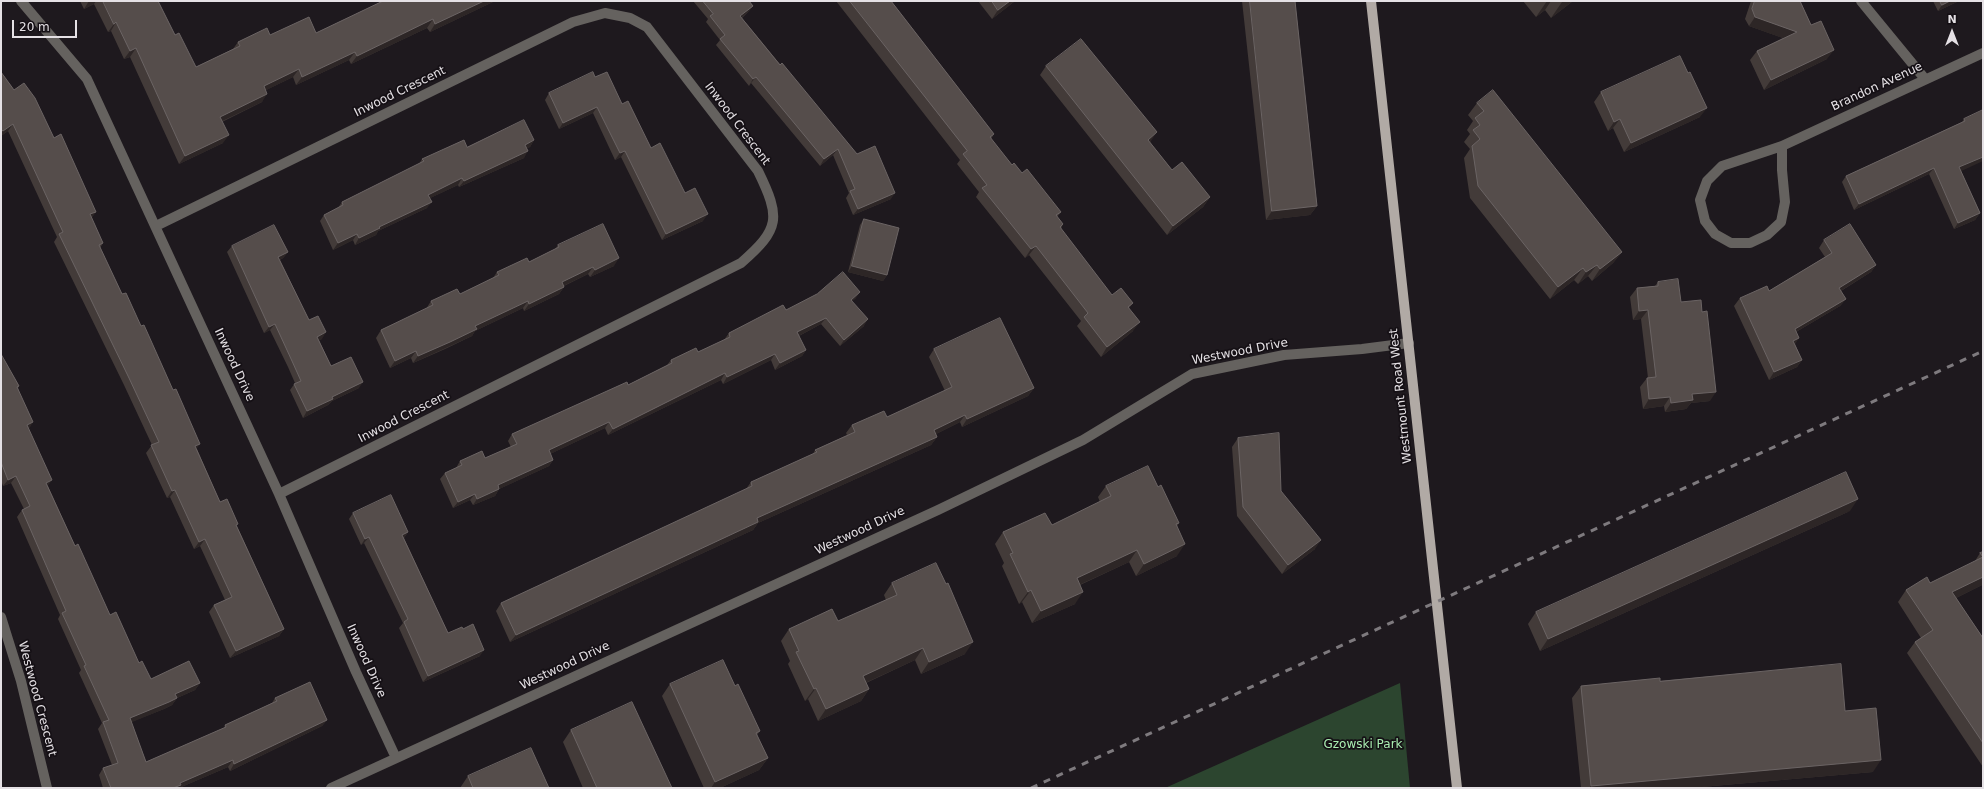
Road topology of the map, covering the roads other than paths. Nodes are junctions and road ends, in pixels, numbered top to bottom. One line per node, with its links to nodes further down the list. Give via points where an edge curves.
1 (21, 1): 7 (street, Inwood Drive, via 88,79)
2 (1371, 1): 8 (main road, Westmount Road West)
3 (1861, 1): 5 (street)
4 (1983, 53): 5 (street, Brandon Avenue)
5 (1925, 79): 6 (street, Brandon Avenue)
6 (1782, 146): 6 (street, Brandon Avenue, via 1722,166 1707,181 1700,200 1705,221 1715,234 1731,243 1750,243 1768,235 1781,222 1785,202)
7 (156, 226): 9 (street, Inwood Drive); 9 (street, Inwood Crescent, via 573,22 606,13 630,18 647,27 758,171 767,190 773,212 771,232 761,246 741,264)
8 (1409, 343): 11 (street, Westwood Drive, via 1284,355 1192,374 1069,447 938,510); 14 (main road, Westmount Road West)
9 (279, 494): 11 (street, Inwood Drive)
10 (1, 617): 12 (street, Westwood Crescent, via 21,681)
11 (396, 758): 13 (street, Westwood Drive)
12 (47, 788)
13 (330, 788)
14 (1457, 788)

